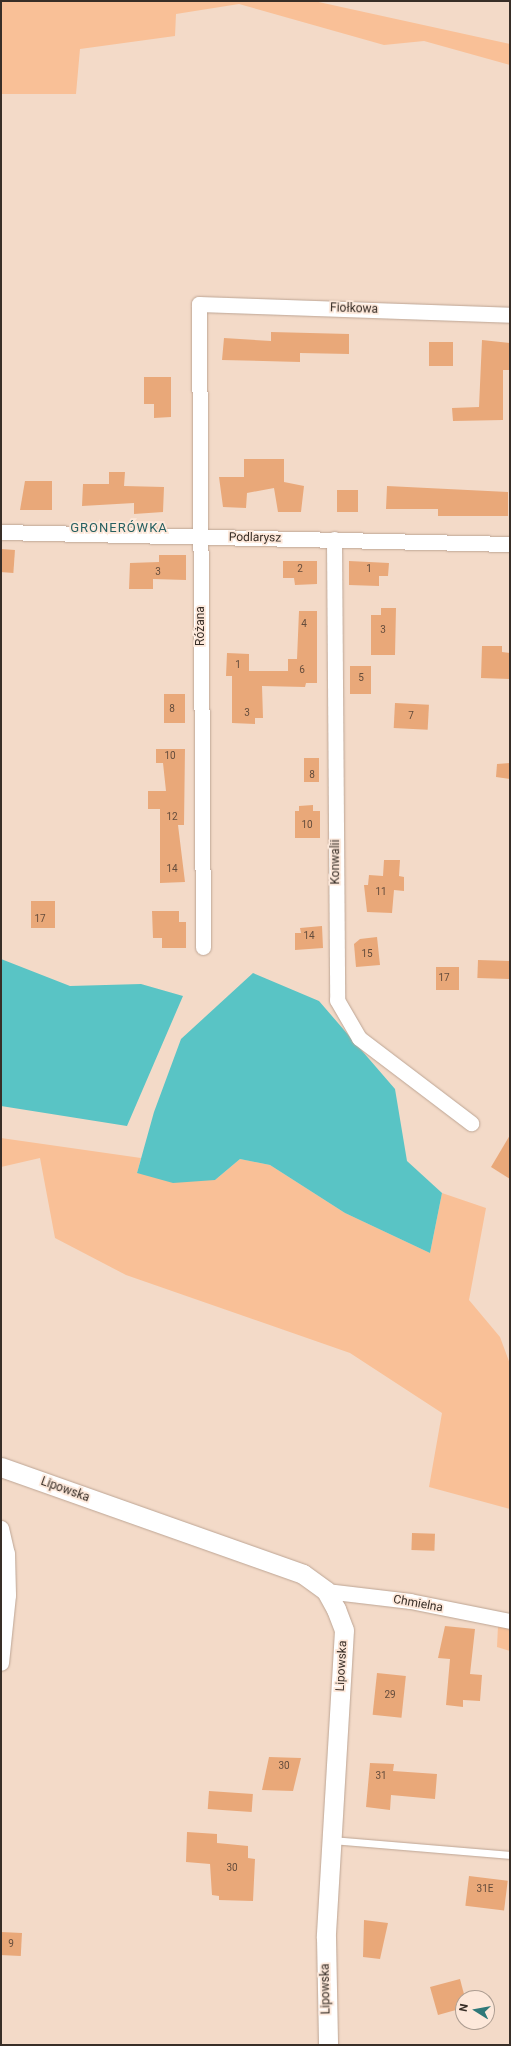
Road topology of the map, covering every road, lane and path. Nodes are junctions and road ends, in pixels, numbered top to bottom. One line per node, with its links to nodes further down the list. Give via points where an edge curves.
1 (199, 304): 2 (street, Fiołkowa); 4 (street, Różana)
2 (510, 315)
3 (1, 532): 4 (street, Podlarysz)
4 (201, 538): 5 (street, Podlarysz); 7 (street, Różana)
5 (334, 539): 6 (street, Podlarysz); 8 (street, Konwalii, via 337,1000 359,1038)
6 (510, 544)
7 (203, 947)
8 (471, 1123)
9 (1, 1467): 11 (street, Lipowska, via 303,1574)
10 (1, 1528): 13 (street, via 7,1553 8,1595)
11 (326, 1591): 12 (street, Chmielna, via 410,1601); 14 (street, Lipowska, via 344,1630)
12 (510, 1621)
13 (1, 1663)
14 (332, 1840): 15 (lane); 16 (street, Lipowska, via 324,1976)
15 (510, 1855)
16 (328, 2045)

